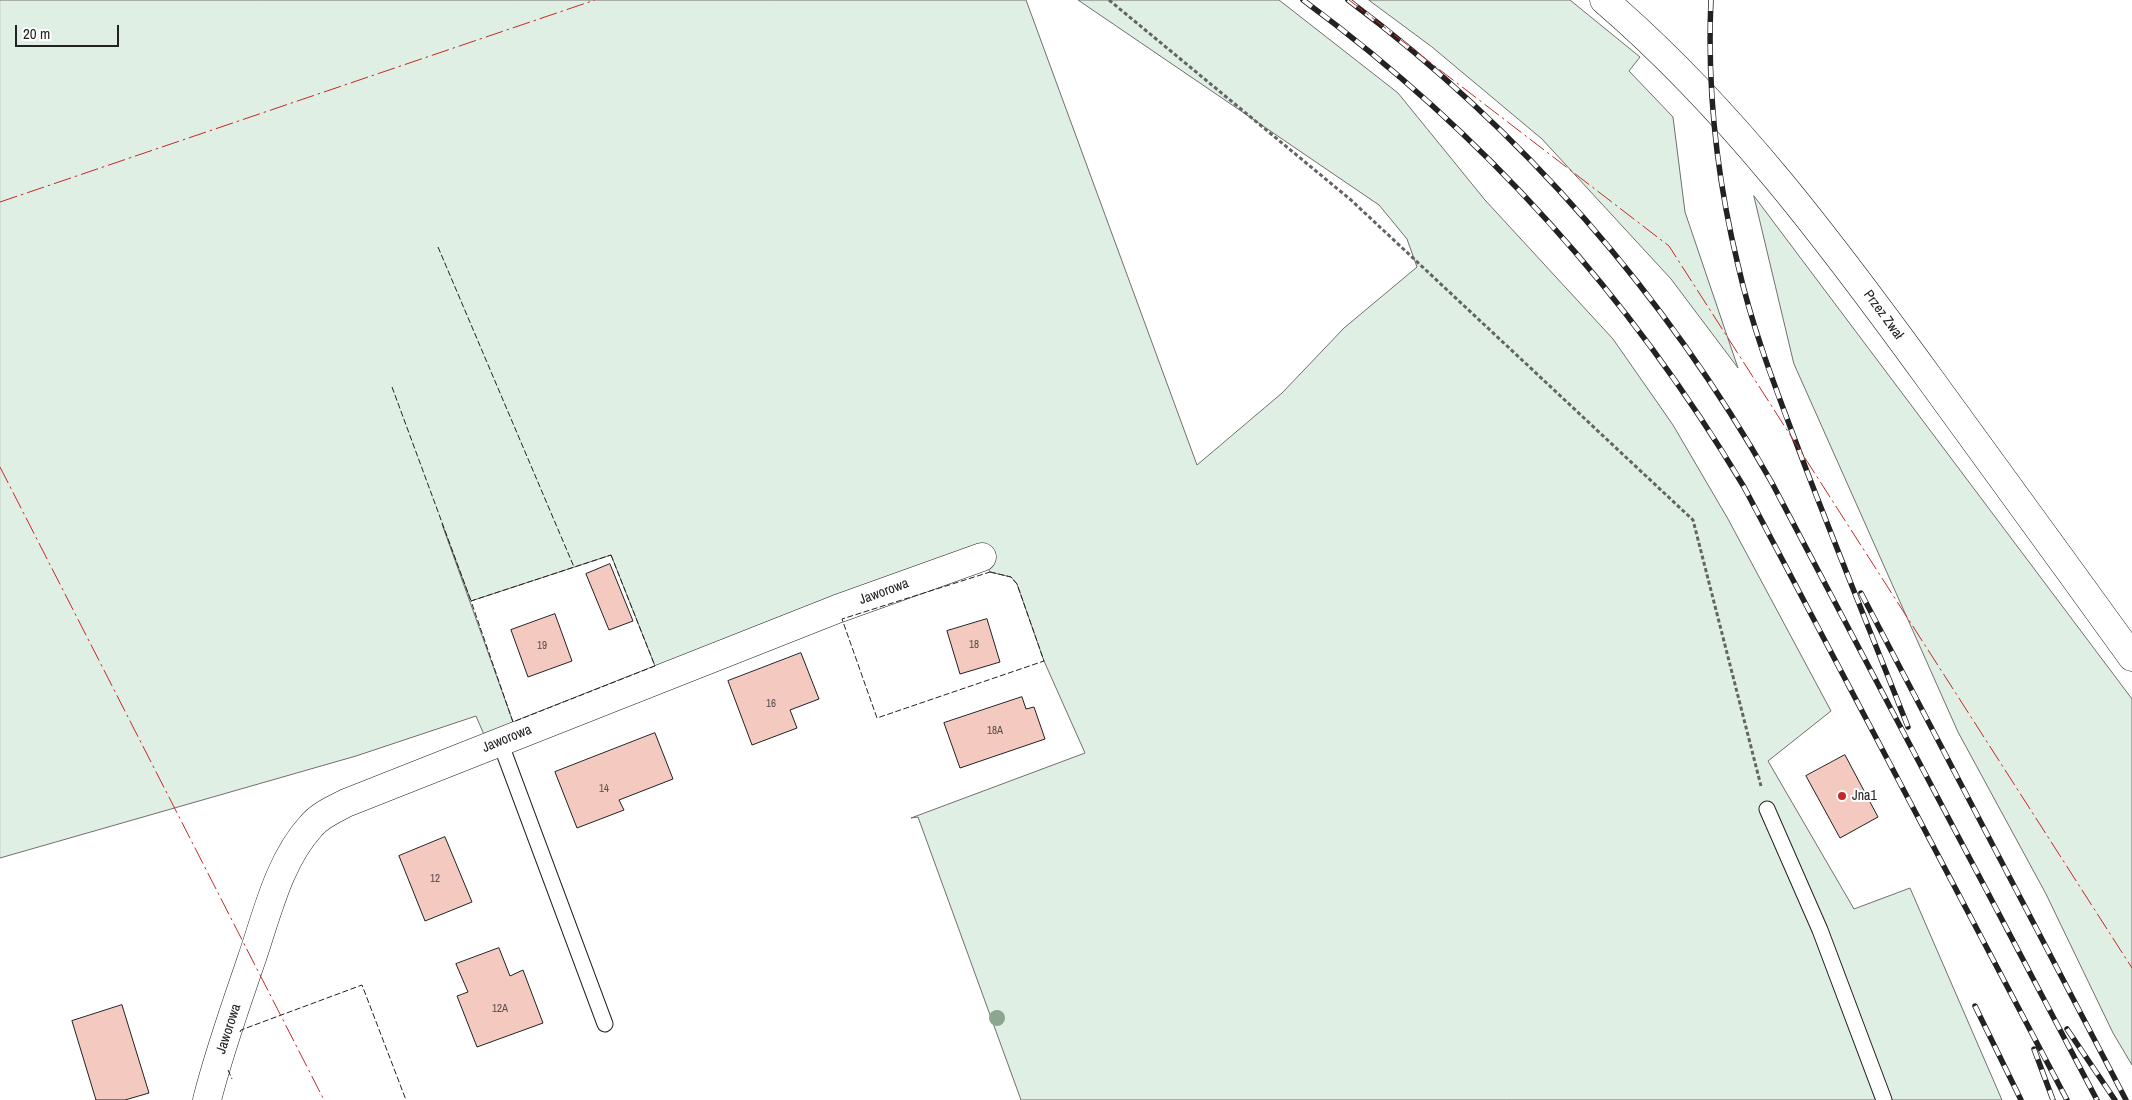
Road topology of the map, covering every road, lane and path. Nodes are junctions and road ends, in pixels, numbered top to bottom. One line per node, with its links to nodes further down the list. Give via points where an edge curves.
1 (1109, 0): 6 (path, via 1351,200 1692,520)
2 (1604, 0): 4 (street, Przez Zwał, via 1706,97 1792,196 1860,283)
3 (982, 557): 5 (street, Jaworowa, via 837,609)
4 (2132, 657)
5 (500, 742): 7 (lane); 8 (street, Jaworowa, via 346,803 311,825 297,844 271,903)
6 (1766, 809): 9 (lane, via 1820,930)
7 (606, 1024)
8 (207, 1100)
9 (1884, 1100)

